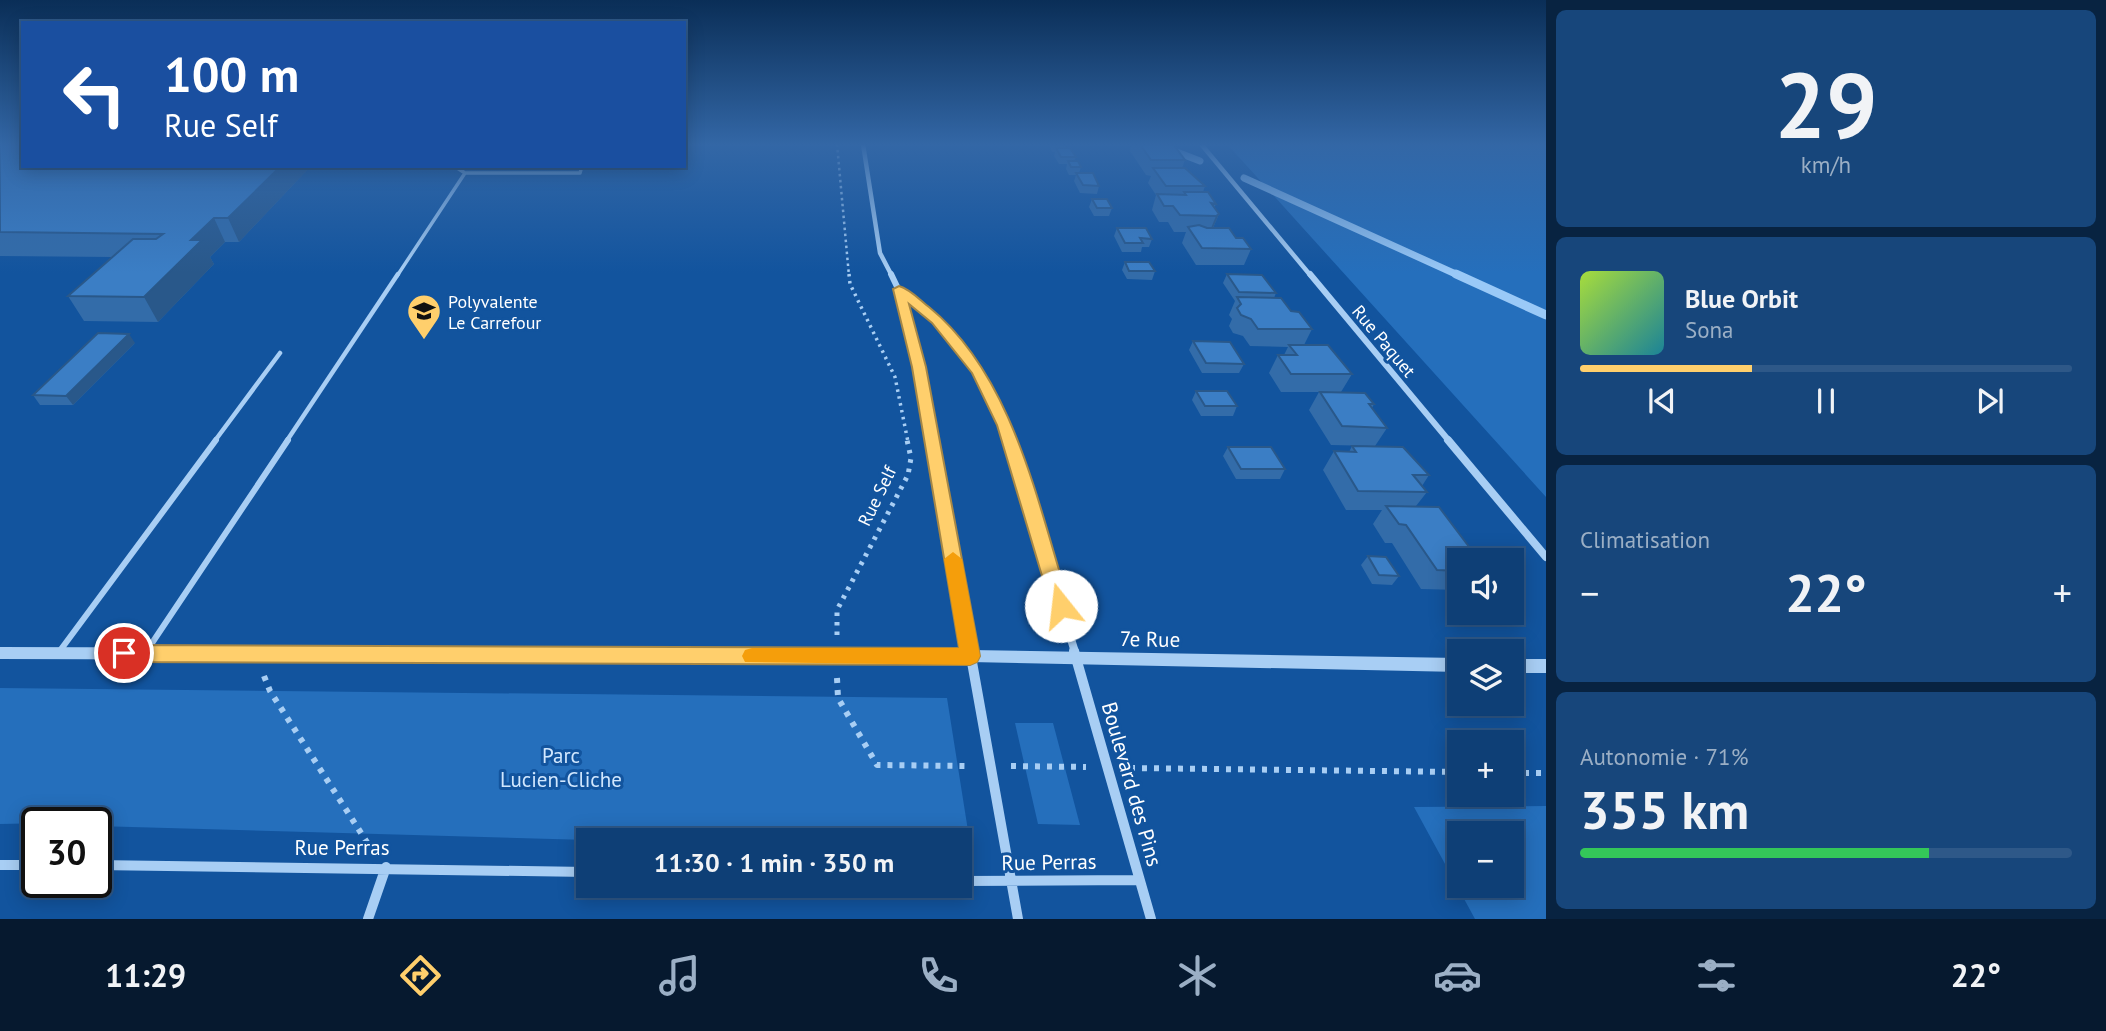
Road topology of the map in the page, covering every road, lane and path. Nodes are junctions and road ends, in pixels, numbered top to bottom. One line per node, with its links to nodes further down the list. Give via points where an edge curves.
1 (456, 187): 10 (lane)
2 (841, 187): 12 (path, Rue Self, via 850,284 895,377 911,457 908,475 837,610)
3 (870, 187): 5 (street, via 880,253)
4 (1237, 187): 7 (street, Rue Paquet)
5 (899, 289): 13 (street, via 919,367); 14 (street, via 937,320 979,372 1004,425)
6 (280, 353): 9 (lane)
7 (1546, 557)
8 (0, 653): 9 (street, 7e Rue)
9 (59, 653): 10 (street, 7e Rue)
10 (146, 653): 11 (street, 7e Rue)
11 (255, 654): 12 (street, 7e Rue); 23 (path, via 270,691 357,831)
12 (836, 656): 13 (street, 7e Rue)
13 (970, 656): 14 (street, 7e Rue); 27 (street)
14 (1077, 659): 15 (street, 7e Rue); 25 (street, Boulevard des Pins)
15 (1447, 665)
16 (1524, 666): 17 (street)
17 (1546, 666)
18 (1524, 773): 19 (path)
19 (1546, 773)
20 (0, 865): 21 (street)
21 (21, 865)
22 (112, 865): 23 (street, Rue Perras)
23 (386, 867): 24 (street, Rue Perras); 28 (street)
24 (576, 872)
25 (1139, 880): 27 (street, Rue Perras); 30 (street, Boulevard des Pins)
26 (972, 882): 27 (street, Rue Perras)
27 (1011, 883): 29 (street)
28 (368, 919)
29 (1018, 919)
30 (1150, 919)

